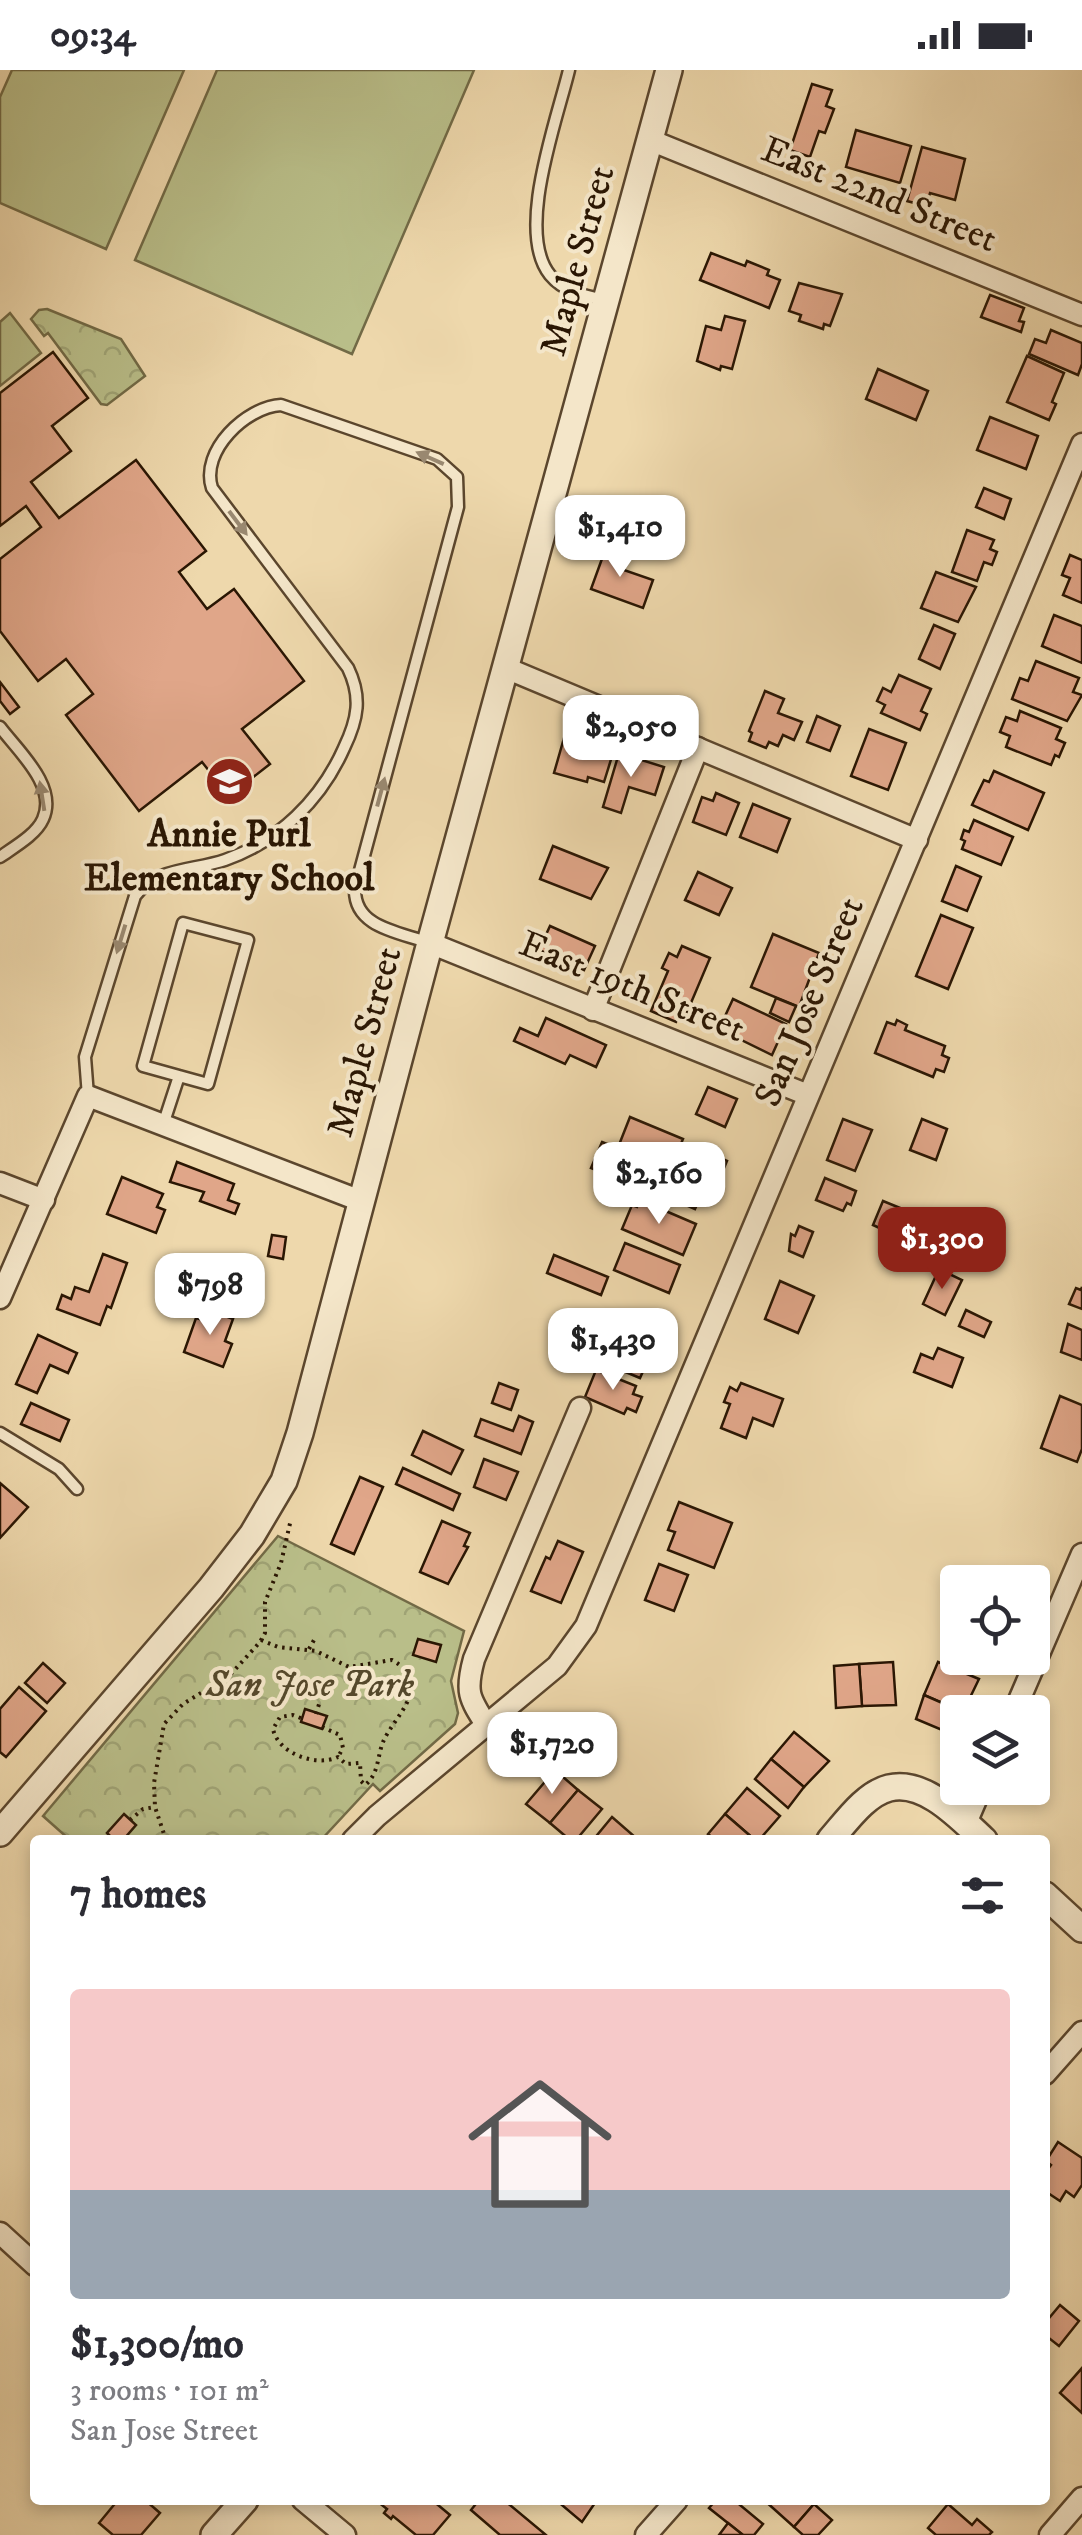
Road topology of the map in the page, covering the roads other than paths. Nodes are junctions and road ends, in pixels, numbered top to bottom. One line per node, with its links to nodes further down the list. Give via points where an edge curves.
1 (570, 70): 4 (lane, via 546,165 536,242 558,283)
2 (670, 70): 3 (street, Maple Street)
3 (650, 140): 4 (street, Maple Street); 5 (street, East 22nd Street)
4 (606, 300): 7 (street, Maple Street)
5 (1082, 315)
6 (1082, 444): 10 (street, San Jose Street)
7 (506, 668): 9 (street); 12 (street, Maple Street)
8 (0, 728): 11 (lane, one-way to 8, via 32,833 46,802 42,782)
9 (698, 748): 10 (street); 13 (street)
10 (917, 840): 15 (street, San Jose Street)
11 (0, 857)
12 (430, 943): 13 (street, East 19th Street); 16 (lane, one-way to 16, via 366,920 354,897 458,507 457,477 437,459 281,405 266,406 222,442 208,476 348,668 358,705 353,729 331,778 303,812 259,844 162,874 134,896 85,1056); 20 (street, Maple Street)
13 (593, 1010): 15 (street, East 19th Street)
14 (179, 1076): 14 (lane, via 208,1084 248,940 183,923 143,1066); 17 (lane)
15 (808, 1095): 27 (street, San Jose Street, via 586,1626 556,1666)
16 (88, 1096): 17 (street); 19 (street)
17 (164, 1125): 20 (street)
18 (0, 1182): 19 (street)
19 (44, 1200): 21 (street)
20 (361, 1201): 29 (street, Maple Street, via 284,1482 211,1588)
21 (0, 1298)
22 (580, 1408): 27 (street, via 474,1659 470,1699)
23 (0, 1433): 24 (lane, via 59,1469)
24 (77, 1489)
25 (1082, 1554): 26 (street)
26 (1021, 1695)
27 (486, 1726): 31 (street, San Jose Street)
28 (979, 1805): 30 (street)
29 (3, 1824)
30 (975, 1832): 32 (street, via 936,1799 890,1788)
31 (358, 1835)
32 (835, 1835)
33 (1050, 1899): 34 (street)
34 (1082, 1928)
35 (1082, 2032): 36 (street)
36 (1050, 2068)
37 (0, 2232): 38 (street)
38 (30, 2253)
39 (1082, 2498): 46 (street)
40 (241, 2505): 43 (street)
41 (309, 2505): 44 (street)
42 (673, 2505): 45 (street)
43 (214, 2535)
44 (345, 2535)
45 (646, 2535)
46 (1050, 2535)

